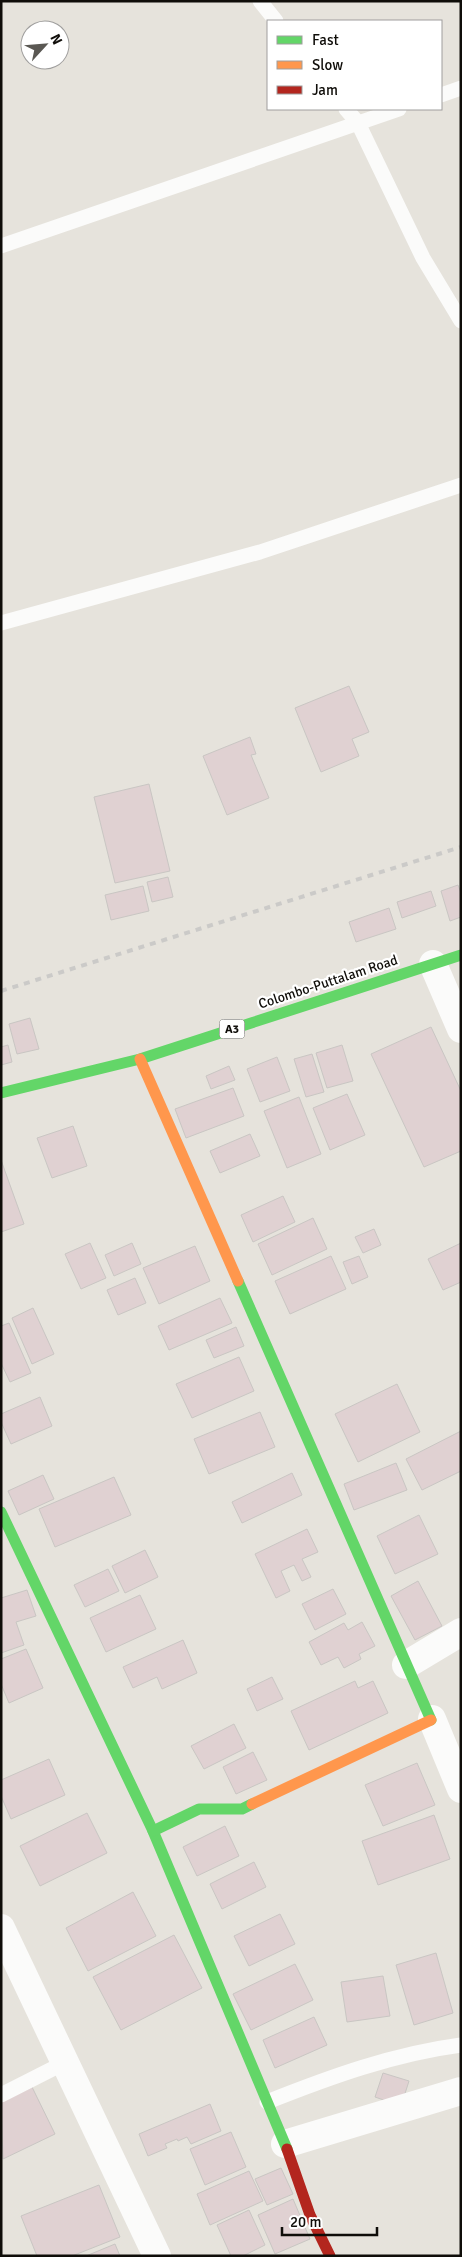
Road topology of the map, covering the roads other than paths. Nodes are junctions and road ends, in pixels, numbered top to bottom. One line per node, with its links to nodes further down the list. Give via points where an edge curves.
1 (260, 1): 2 (lane)
2 (275, 20)
3 (461, 88): 4 (lane)
4 (442, 95)
5 (347, 110): 7 (lane)
6 (396, 110): 7 (lane)
7 (358, 123): 8 (lane); 9 (lane, via 423,258)
8 (1, 246)
9 (461, 321)
10 (461, 485): 11 (lane, via 260,552)
11 (1, 623)
12 (461, 955): 13 (main road, Colombo-Puttalam Road / A3)
13 (433, 964): 14 (street); 15 (main road, Colombo-Puttalam Road / A3)
14 (461, 1029)
15 (140, 1059): 16 (main road, Colombo-Puttalam Road / A3); 19 (main road)
16 (1, 1093)
17 (1, 1512): 22 (main road)
18 (461, 1632): 19 (street)
19 (406, 1665): 20 (main road)
20 (432, 1719): 21 (street); 22 (main road, via 242,1809 199,1809)
21 (461, 1790)
22 (153, 1831): 28 (main road)
23 (1, 1928): 25 (street)
24 (461, 2045): 28 (lane, via 409,2054 336,2075)
25 (66, 2062): 27 (lane); 30 (street)
26 (461, 2091): 29 (street)
27 (1, 2095)
28 (267, 2102): 29 (main road)
29 (285, 2144): 31 (main road, via 310,2215)
30 (157, 2256)
31 (330, 2256)

